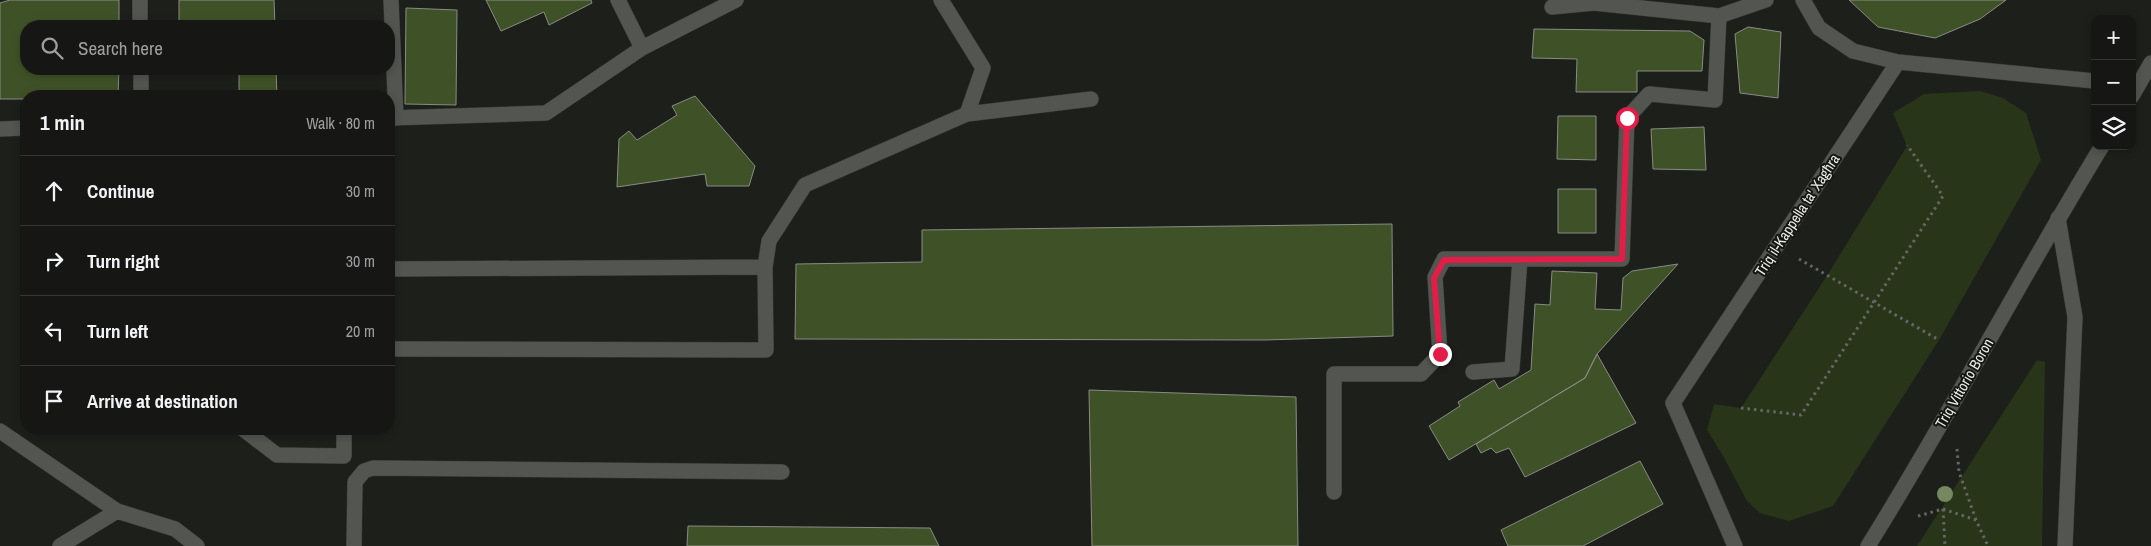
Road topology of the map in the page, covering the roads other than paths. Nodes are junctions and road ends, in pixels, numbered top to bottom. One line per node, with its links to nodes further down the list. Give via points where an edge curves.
1 (140, 0): 11 (street)
2 (391, 0): 12 (street)
3 (618, 0): 13 (street)
4 (736, 0): 13 (street)
5 (941, 0): 23 (street, via 983,68)
6 (1766, 0): 10 (street)
7 (1803, 0): 14 (street, via 1819,28 1853,51)
8 (1594, 2): 9 (street); 10 (street)
9 (1552, 7)
10 (1719, 16): 29 (street, via 1715,100 1649,94 1627,118 1622,259)
11 (140, 20)
12 (391, 20)
13 (642, 48): 24 (street, via 546,114)
14 (1898, 62): 18 (street); 43 (street, Triq il-Kappella ta' Xagħra, via 1673,403)
15 (2151, 63): 19 (street)
16 (141, 75): 20 (street)
17 (392, 75): 21 (street)
18 (2091, 81)
19 (2136, 86)
20 (141, 90)
21 (392, 90)
22 (1092, 99): 23 (street)
23 (968, 114): 30 (street, via 805,185 769,241)
24 (395, 118)
25 (20, 128): 26 (street)
26 (0, 129)
27 (2100, 150): 28 (street, Triq Vittorio Boron)
28 (2058, 218): 44 (street, Triq Vittorio Boron); 45 (street, via 2075,317)
29 (1520, 259): 33 (street, via 1512,369); 38 (street, via 1444,260 1434,278 1440,354 1420,374 1334,374)
30 (765, 267): 31 (street); 32 (street, via 766,350)
31 (395, 269)
32 (395, 349)
33 (1472, 372)
34 (0, 432): 39 (street)
35 (251, 435): 36 (street, via 277,455 324,456 344,456)
36 (344, 435)
37 (782, 472): 42 (street, via 373,468 364,471 355,482)
38 (1334, 492)
39 (117, 510): 40 (street); 41 (street, via 175,529)
40 (60, 546)
41 (197, 546)
42 (354, 546)
43 (1735, 546)
44 (1868, 546)
45 (2065, 546)

